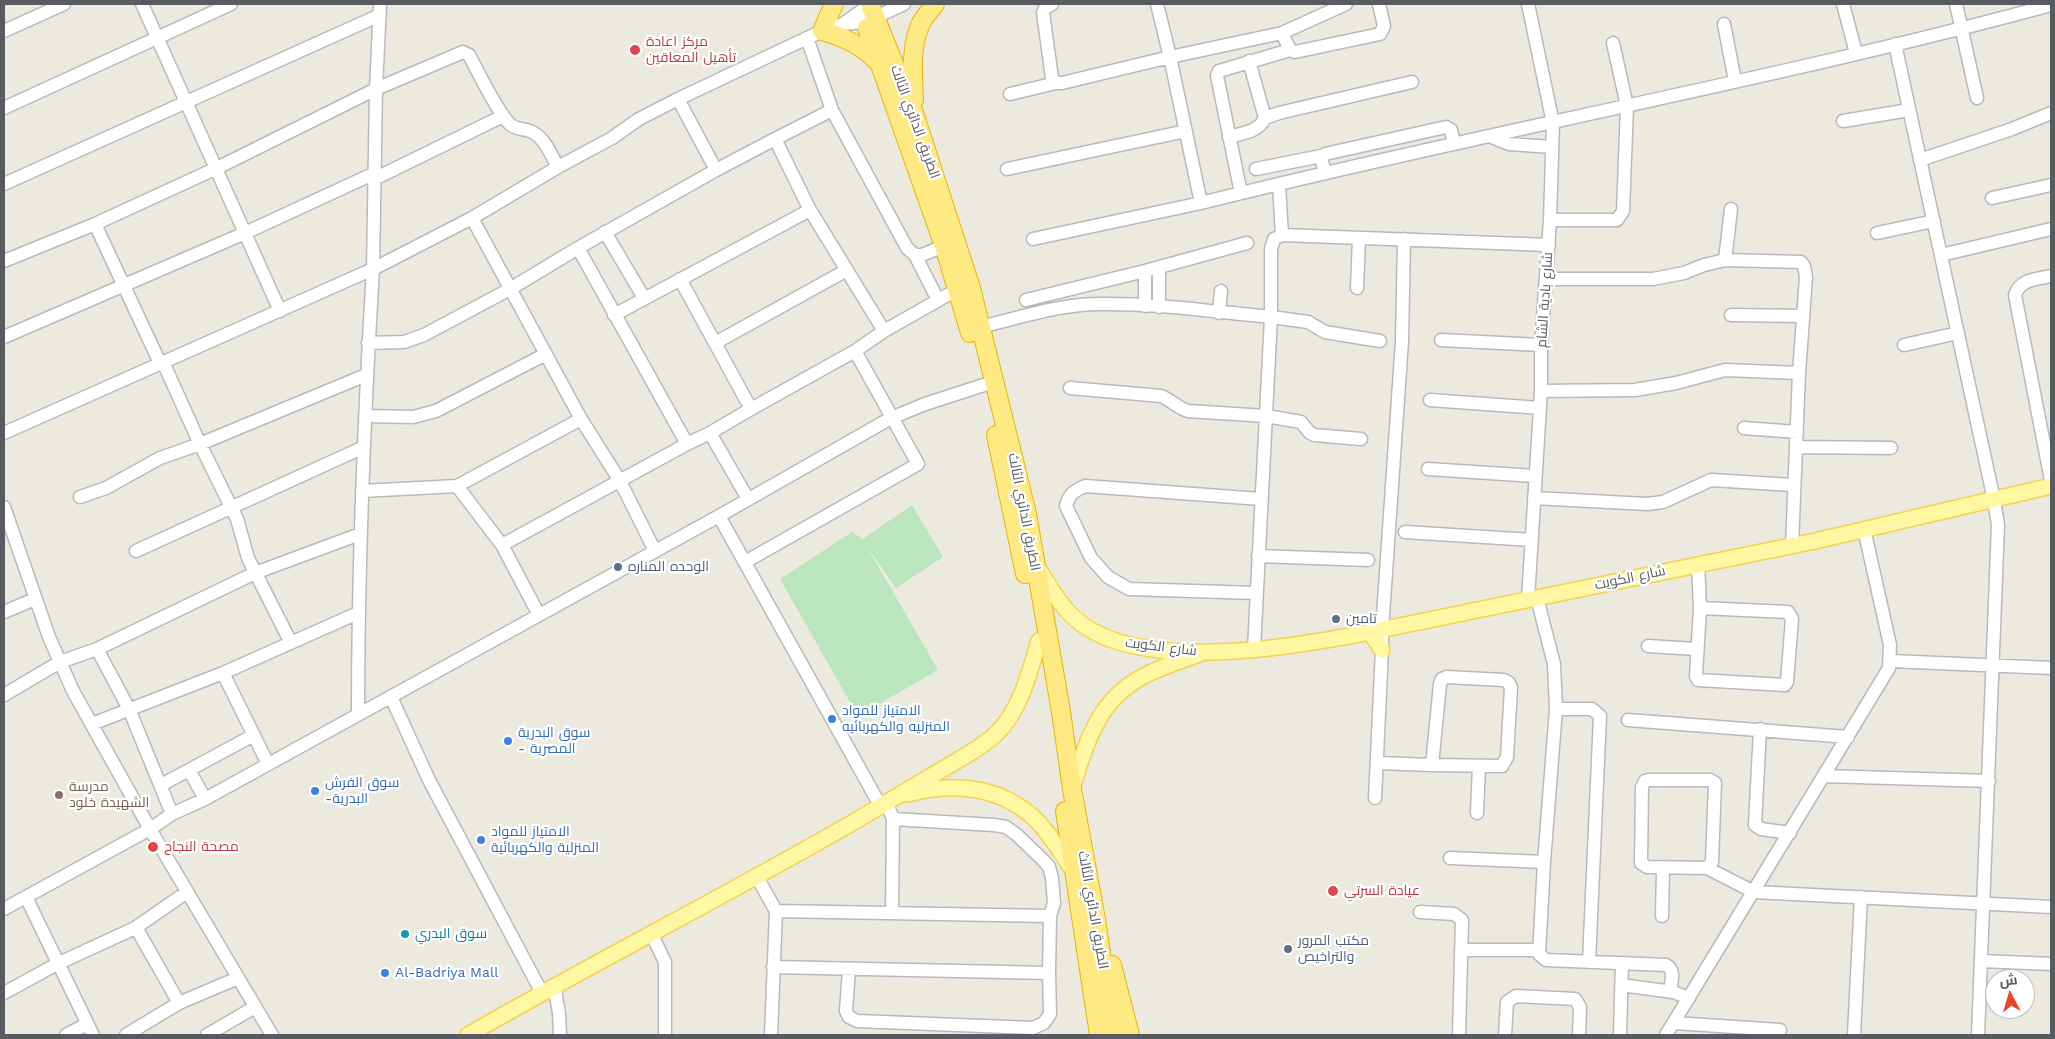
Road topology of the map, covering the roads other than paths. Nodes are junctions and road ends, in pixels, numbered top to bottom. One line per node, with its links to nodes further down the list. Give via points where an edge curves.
1 (64, 4): 19 (street)
2 (142, 4): 22 (street)
3 (231, 4): 22 (street)
4 (834, 4): 21 (highway)
5 (904, 4): 16 (street)
6 (934, 4): 43 (highway, via 921,23 916,40 912,66)
7 (1052, 4): 32 (street, via 1042,13 1052,78)
8 (1157, 4): 27 (street)
9 (1346, 4): 20 (street)
10 (1378, 4): 25 (street, via 1384,26 1380,34 1295,52)
11 (1528, 4): 47 (street, شارع بادية الشام)
12 (1843, 4): 26 (street)
13 (1956, 4): 18 (street)
14 (2051, 5): 18 (street)
15 (380, 9): 33 (street); 37 (street)
16 (867, 9): 21 (street, via 843,24); 29 (highway, الطريق الدائري الثالث); 43 (highway, الطريق الدائري الثالث)
17 (1724, 24): 30 (street)
18 (1962, 29): 24 (street); 35 (street)
19 (4, 31)
20 (1282, 33): 25 (street); 27 (street)
21 (814, 35): 29 (highway, via 852,41); 36 (street); 40 (street)
22 (158, 38): 37 (street); 39 (street)
23 (1613, 43): 38 (street)
24 (1895, 44): 26 (street); 41 (street)
25 (1290, 50): 28 (street)
26 (1856, 53): 30 (street)
27 (1170, 57): 32 (street); 48 (street)
28 (1249, 61): 45 (street); 50 (street, via 1219,71 1216,76)
29 (881, 65): 85 (highway, الطريق الدائري الثالث)
30 (1735, 81): 38 (street)
31 (1412, 82): 45 (street)
32 (1056, 83): 34 (street)
33 (376, 89): 44 (street, via 463,52 469,55); 57 (street); 62 (street)
34 (1010, 94)
35 (1977, 98)
36 (678, 99): 56 (street); 60 (street)
37 (186, 102): 57 (street); 63 (street)
38 (1627, 106): 47 (street); 72 (street, via 1624,211 1620,217 1617,220)
39 (4, 108)
40 (832, 110): 51 (street); 87 (street, via 907,248)
41 (1909, 110): 46 (street); 55 (street)
42 (2051, 113): 55 (street)
43 (914, 114): 114 (highway, الطريق الدائري الثالث)
44 (503, 116): 56 (street, via 511,125 538,136); 62 (street)
45 (1265, 118): 50 (street, via 1256,129)
46 (1843, 121)
47 (1553, 123): 49 (street); 53 (street, شارع بادية الشام)
48 (1186, 131): 58 (street); 68 (street)
49 (1489, 136): 52 (street); 53 (street, via 1509,144)
50 (1229, 137): 66 (street)
51 (775, 139): 60 (street); 70 (street)
52 (1454, 142): 54 (street, via 1451,130 1446,127); 61 (street)
53 (1552, 147): 72 (street, شارع بادية الشام)
54 (1321, 156): 59 (street); 61 (street)
55 (1920, 160): 73 (street)
56 (558, 167): 71 (street)
57 (217, 168): 74 (street); 78 (street)
58 (1007, 169)
59 (1256, 169)
60 (716, 170): 76 (street)
61 (1324, 172): 64 (street)
62 (374, 176): 78 (street); 92 (street)
63 (4, 184)
64 (1279, 184): 66 (street); 79 (street)
65 (2051, 185): 67 (street)
66 (1241, 193): 68 (street)
67 (1992, 198)
68 (1201, 203): 81 (street)
69 (1732, 209): 89 (street)
70 (810, 210): 93 (street); 96 (street)
71 (472, 218): 92 (street); 100 (street)
72 (1550, 220): 84 (street, شارع بادية الشام)
73 (1934, 220): 77 (street); 88 (street)
74 (95, 224): 90 (street); 98 (street)
75 (2051, 229): 88 (street)
76 (605, 232): 86 (street); 103 (street)
77 (1877, 233)
78 (245, 234): 98 (street); 108 (street)
79 (1282, 234): 80 (street); 113 (street, via 1270,249)
80 (1359, 238): 82 (street); 99 (street)
81 (1032, 239)
82 (1404, 239): 84 (street); 188 (street, via 1402,341)
83 (1247, 243): 91 (street)
84 (1549, 245): 97 (street, شارع بادية الشام)
85 (944, 246): 87 (street); 101 (highway, الطريق الدائري الثالث)
86 (578, 248): 100 (street); 110 (street)
87 (915, 255): 104 (street)
88 (1941, 255): 116 (street)
89 (1725, 260): 97 (street, via 1653,279); 112 (street, via 1800,262 1806,278)
90 (4, 261)
91 (1159, 267): 94 (street); 107 (street)
92 (372, 269): 108 (street); 120 (street)
93 (847, 270): 115 (street); 121 (street)
94 (1145, 271): 105 (street); 106 (street)
95 (2051, 276): 139 (street, via 2026,282 2017,288 2015,295)
96 (680, 279): 103 (street); 121 (street)
97 (1547, 279): 123 (street, شارع بادية الشام)
98 (124, 286): 117 (street); 126 (street)
99 (1357, 288)
100 (510, 289): 120 (street, via 413,340); 125 (street)
101 (958, 289): 104 (street); 129 (highway, الطريق الدائري الثالث)
102 (1221, 291): 109 (street)
103 (644, 298): 110 (street)
104 (938, 300): 115 (street)
105 (1026, 300)
106 (1145, 306): 107 (street); 114 (street, via 1072,306)
107 (1159, 307): 109 (street)
108 (280, 311): 126 (street)
109 (1219, 313): 113 (street)
110 (614, 315): 146 (street)
111 (1731, 315): 112 (street)
112 (1803, 316): 127 (street)
113 (1271, 317): 118 (street, via 1308,322 1325,332); 136 (street)
114 (980, 327): 177 (highway, الطريق الدائري الثالث, via 1025,506)
115 (884, 331): 124 (street)
116 (1958, 334): 122 (street); 162 (street)
117 (4, 337)
118 (1380, 340)
119 (1441, 340): 123 (street)
120 (368, 343): 128 (street)
121 (715, 343): 134 (street)
122 (1904, 345)
123 (1541, 346): 131 (street, شارع بادية الشام)
124 (855, 351): 134 (street); 137 (street)
125 (546, 354): 135 (street, via 436,411 413,417); 138 (street)
126 (162, 362): 142 (street); 145 (street)
127 (1799, 373): 131 (street, via 1726,370 1634,390); 141 (street)
128 (366, 374): 135 (street); 145 (street)
129 (984, 385): 137 (street); 190 (highway, الطريق الدائري الثالث)
130 (1070, 388): 136 (street, via 1161,396 1188,411)
131 (1541, 391): 133 (street, شارع بادية الشام)
132 (1430, 400): 133 (street)
133 (1540, 408): 151 (street, شارع بادية الشام)
134 (751, 409): 143 (street)
135 (365, 416): 147 (street)
136 (1266, 416): 144 (street, via 1301,422 1314,435); 161 (street)
137 (891, 418): 160 (street); 178 (street, via 918,464)
138 (581, 419): 153 (street); 155 (street)
139 (2046, 424): 152 (street)
140 (1744, 428): 141 (street)
141 (1797, 432): 148 (street)
142 (4, 433)
143 (710, 434): 146 (street); 160 (street)
144 (1361, 439)
145 (200, 444): 158 (street, via 160,458 106,488); 164 (street)
146 (687, 444): 153 (street)
147 (364, 447): 157 (street); 164 (street)
148 (1796, 447): 149 (street); 154 (street)
149 (1891, 448)
150 (1428, 469): 151 (street)
151 (1535, 476): 159 (street, شارع بادية الشام)
152 (2051, 480)
153 (620, 481): 171 (street); 174 (street)
154 (1793, 484): 159 (street, via 1711,480 1663,502 1647,504); 172 (street)
155 (457, 486): 157 (street); 171 (street)
156 (2051, 486): 162 (main road, شارع الكويت)
157 (362, 491): 169 (street)
158 (80, 497)
159 (1534, 498): 170 (street, شارع بادية الشام)
160 (748, 499): 165 (street)
161 (1261, 499): 175 (street); 181 (street, via 1085,486 1074,490 1066,506 1091,558 1108,577 1129,589)
162 (1994, 500): 167 (main road, شارع الكويت); 199 (street, via 1999,536)
163 (4, 506): 166 (street)
164 (232, 508): 173 (street); 180 (street)
165 (719, 516): 174 (street); 178 (street)
166 (7, 526): 183 (street)
167 (1864, 529): 172 (main road, شارع الكويت); 197 (street)
168 (1405, 532): 170 (street)
169 (360, 534): 180 (street); 186 (street)
170 (1532, 540): 182 (street, شارع بادية الشام)
171 (502, 545): 187 (street)
172 (1792, 546): 179 (main road, شارع الكويت)
173 (136, 551)
174 (655, 551): 187 (street)
175 (1258, 556): 176 (street); 181 (street)
176 (1368, 560)
177 (1034, 561): 196 (main road, شارع الكويت, via 1070,614 1107,638 1133,646); 220 (highway, الطريق الدائري الثالث)
178 (745, 562): 223 (street)
179 (1698, 564): 182 (main road, شارع الكويت); 184 (street)
180 (255, 573): 189 (street); 192 (street)
181 (1256, 594): 193 (street)
182 (1533, 598): 188 (main road, شارع الكويت); 205 (street, شارع بادية الشام, via 1554,664)
183 (36, 599): 185 (street); 198 (street)
184 (1700, 608): 194 (street); 194 (street, via 1788,612 1792,619 1787,682 1780,686 1698,680)
185 (4, 612)
186 (358, 612): 189 (street); 206 (street)
187 (538, 615): 203 (street)
188 (1376, 631): 193 (main road, شارع الكويت); 195 (main road)
189 (290, 641): 201 (street)
190 (1039, 641): 223 (main road, via 1018,702 996,734); 233 (highway, الطريق الدائري الثالث)
191 (1648, 646): 194 (street)
192 (97, 649): 198 (street); 204 (street)
193 (1254, 649): 196 (main road, شارع الكويت)
194 (1696, 649)
195 (1382, 650): 212 (street)
196 (1205, 652): 220 (main road, شارع الكويت, via 1152,671 1115,695 1091,731)
197 (1891, 661): 199 (street); 211 (street, via 1886,676)
198 (60, 662): 202 (street); 208 (street)
199 (1993, 666): 200 (street); 218 (street)
200 (2051, 668)
201 (223, 673): 204 (street); 210 (street)
202 (4, 695)
203 (392, 697): 206 (street); 263 (street, via 429,780)
204 (129, 709): 208 (street); 219 (street)
205 (1556, 709): 230 (street, شارع بادية الشام); 254 (street, via 1592,709 1600,716)
206 (358, 716): 213 (street)
207 (1628, 720): 209 (street)
208 (92, 724): 227 (street)
209 (1760, 729): 211 (street); 228 (street, via 1755,825 1761,829)
210 (254, 735): 213 (street); 216 (street)
211 (1848, 738): 217 (street)
212 (1377, 763): 214 (street); 221 (street)
213 (268, 764): 222 (street)
214 (1432, 766): 215 (street); 215 (street, via 1442,679 1504,680 1511,688 1505,762 1497,767)
215 (1479, 766): 224 (street)
216 (190, 770): 219 (street); 222 (street)
217 (1824, 776): 218 (street); 228 (street)
218 (1989, 781): 239 (street)
219 (161, 785): 225 (street)
220 (1072, 789): 247 (highway, الطريق الدائري الثالث)
221 (1375, 798)
222 (205, 799): 225 (street)
223 (888, 803): 226 (street); 233 (main road, via 928,790 951,787 1000,796 1034,818); 234 (main road)
224 (1476, 812)
225 (172, 814): 227 (street)
226 (893, 819): 243 (street); 245 (street, via 1006,828 1049,867 1054,903)
227 (150, 829): 235 (street); 237 (street)
228 (1790, 833): 236 (street)
229 (1450, 858): 230 (street)
230 (1544, 862): 252 (street, شارع بادية الشام)
231 (1663, 868): 232 (street); 232 (street, via 1643,866 1640,860 1642,787 1649,780 1710,780 1715,783 1712,862); 246 (street)
232 (1707, 868): 236 (street)
233 (1073, 870): 250 (highway, الطريق الدائري الثالث)
234 (757, 877): 242 (street); 249 (main road)
235 (187, 892): 248 (street); 261 (street)
236 (1754, 892): 238 (street); 266 (street)
237 (26, 897): 241 (street); 256 (street)
238 (1861, 897): 239 (street); 289 (street)
239 (1984, 904): 240 (street); 253 (street)
240 (2051, 906)
241 (4, 909)
242 (776, 910): 243 (street); 258 (street)
243 (892, 912): 245 (street)
244 (1420, 912): 251 (street, via 1460,917)
245 (1050, 916): 260 (street)
246 (1662, 916)
247 (1096, 919): 282 (highway, الطريق الدائري الثالث); 283 (highway, via 1111,961)
248 (134, 928): 256 (street); 267 (street)
249 (652, 935): 263 (main road); 278 (street, via 665,962)
250 (1083, 937): 280 (highway); 281 (highway, الطريق الدائري الثالث)
251 (1461, 950): 252 (street); 284 (street)
252 (1539, 950): 254 (street, via 1543,959)
253 (1982, 961): 257 (street); 290 (street)
254 (1588, 962): 255 (street)
255 (1622, 963): 262 (street); 264 (street, via 1669,966 1673,972)
256 (57, 964): 265 (street); 270 (street)
257 (2051, 964)
258 (774, 967): 259 (street); 279 (street)
259 (849, 969): 260 (street); 260 (street, via 846,1011 857,1021 1033,1028 1044,1023 1050,1014)
260 (1048, 973)
261 (238, 978): 267 (street); 268 (street)
262 (1622, 985): 264 (street); 287 (street)
263 (548, 989): 276 (main road); 277 (street, via 559,1013)
264 (1670, 991): 266 (street)
265 (4, 993)
266 (1689, 998): 269 (street)
267 (179, 1003): 273 (street)
268 (255, 1007): 274 (street); 275 (street)
269 (1674, 1023): 271 (street); 288 (street)
270 (90, 1030): 272 (street)
271 (1780, 1030)
272 (66, 1035)
273 (126, 1035)
274 (207, 1035)
275 (272, 1035)
276 (468, 1035)
277 (560, 1035)
278 (665, 1035)
279 (770, 1035)
280 (1087, 1035)
281 (1099, 1035)
282 (1113, 1035)
283 (1130, 1035)
284 (1459, 1035)
285 (1505, 1035): 286 (street, via 1507,1002 1516,996 1575,999 1580,1003)
286 (1579, 1035)
287 (1620, 1035)
288 (1666, 1035)
289 (1854, 1035)
290 (1978, 1035)

